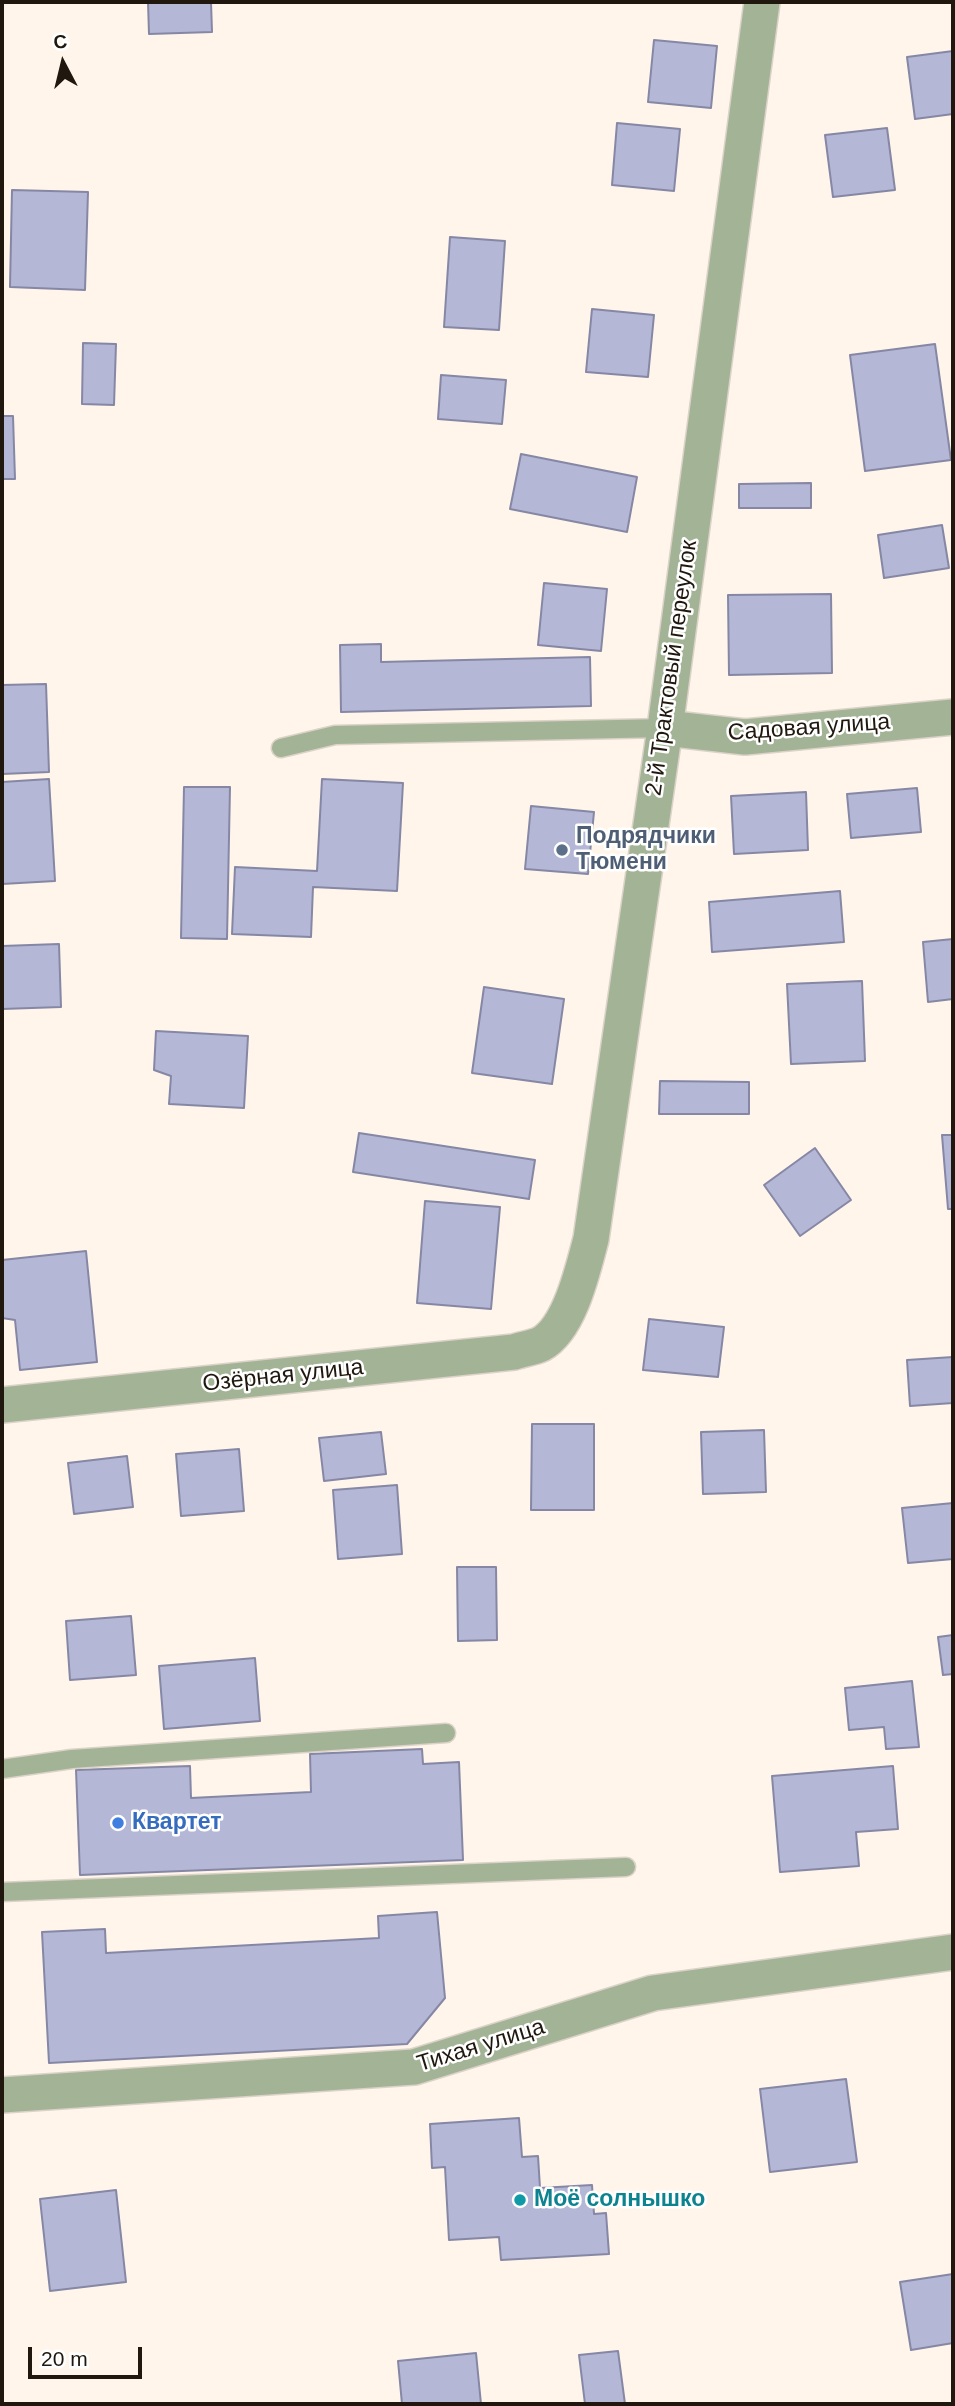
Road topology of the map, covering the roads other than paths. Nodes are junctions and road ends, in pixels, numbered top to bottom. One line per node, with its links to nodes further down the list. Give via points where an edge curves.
1 (762, 2): 3 (street, 2-й Трактовый переулок)
2 (953, 717): 3 (street, Садовая улица, via 745,737)
3 (665, 728): 4 (lane, via 335,735); 5 (street, 2-й Трактовый переулок, via 591,1240 578,1287)
4 (281, 748)
5 (558, 1328): 6 (street, Озёрная улица, via 542,1343 514,1352)
6 (2, 1405)
7 (446, 1733): 8 (lane, via 72,1759)
8 (2, 1769)
9 (626, 1867): 10 (lane)
10 (2, 1892)
11 (953, 1952): 12 (street, Тихая улица, via 653,1993 414,2067)
12 (2, 2095)

